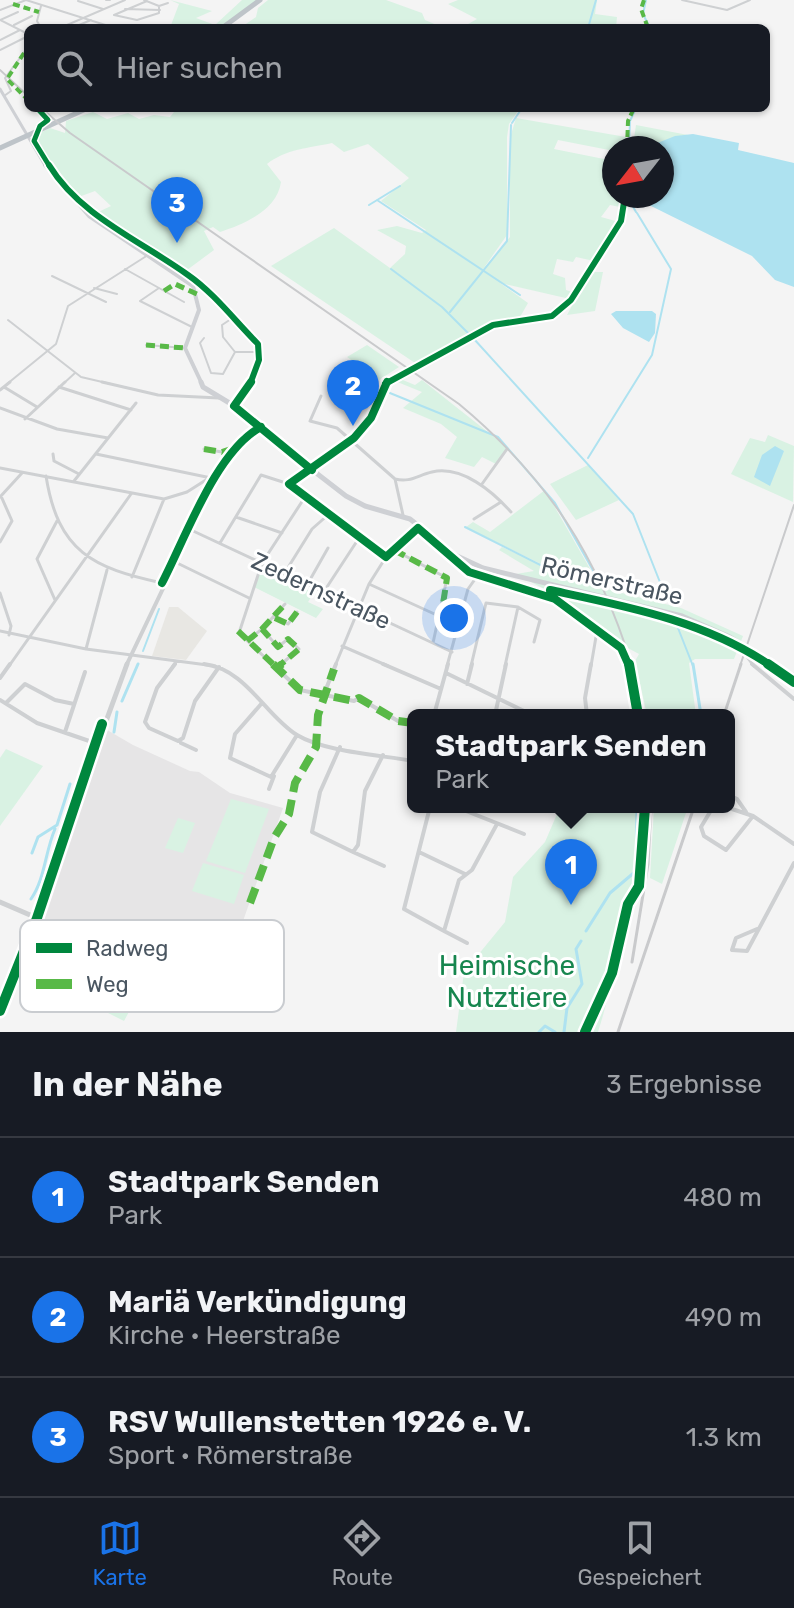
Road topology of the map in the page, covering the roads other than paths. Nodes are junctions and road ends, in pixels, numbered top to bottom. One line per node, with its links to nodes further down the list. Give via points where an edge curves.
1 (26, 0): 9 (street); 16 (street)
2 (45, 0): 9 (street)
3 (80, 0): 14 (street)
4 (125, 0): 14 (street)
5 (147, 0): 12 (street); 13 (street)
6 (262, 0): 35 (highway)
7 (682, 0): 8 (street, via 727,10)
8 (750, 0)
9 (36, 4): 11 (street)
10 (168, 4): 13 (street)
11 (41, 6): 23 (street); 31 (street)
12 (132, 6): 15 (street); 17 (street)
13 (159, 8): 17 (street); 20 (street)
14 (103, 9): 23 (street)
15 (125, 9): 19 (street); 27 (street, via 114,15)
16 (0, 10)
17 (141, 10): 19 (street)
18 (18, 12): 25 (street)
19 (136, 12): 27 (street)
20 (156, 15): 22 (street); 24 (street)
21 (32, 16): 37 (street)
22 (164, 16)
23 (83, 18): 26 (street); 32 (street)
24 (148, 18): 27 (street); 28 (street)
25 (0, 20): 29 (street)
26 (91, 20): 30 (street); 33 (street)
27 (138, 20): 34 (street)
28 (154, 21)
29 (5, 23): 36 (street); 37 (street)
30 (102, 23)
31 (39, 24)
32 (69, 24)
33 (82, 24)
34 (138, 24)
35 (229, 24)
36 (0, 25)
37 (12, 26): 38 (street)
38 (20, 30): 39 (street); 41 (street)
39 (24, 32)
40 (24, 37): 42 (street)
41 (0, 40)
42 (0, 50)
43 (24, 52): 45 (street, via 5,78 11,91)
44 (0, 89): 45 (main road)
45 (4, 96): 48 (main road, via 60,188 88,216)
46 (77, 112): 47 (highway)
47 (0, 147)
48 (148, 255): 49 (street); 60 (main road, via 194,287 199,310)
49 (125, 269): 51 (street); 52 (street)
50 (52, 276): 53 (street)
51 (94, 288): 53 (street); 54 (street)
52 (159, 288): 57 (street); 60 (street, via 140,301)
53 (87, 292): 55 (street); 66 (street, via 64,311 60,338)
54 (117, 294)
55 (106, 300)
56 (212, 300): 58 (street)
57 (184, 302)
58 (231, 319): 64 (street, via 222,325 223,337); 65 (street)
59 (8, 320): 66 (street)
60 (192, 327): 63 (main road)
61 (204, 338): 64 (street, via 201,353 211,373 225,373)
62 (146, 345): 63 (street)
63 (185, 348): 72 (main road, Römerstraße, via 200,384)
64 (235, 352): 65 (street)
65 (260, 352): 74 (street, via 247,392)
66 (48, 353): 67 (street); 70 (street)
67 (75, 373): 68 (street); 72 (street, via 158,395)
68 (59, 387): 75 (street); 77 (street)
69 (380, 388): 81 (street, via 373,416)
70 (2, 389): 75 (street)
71 (321, 396): 81 (street, via 310,421 337,428)
72 (219, 398): 74 (main road, Römerstraße)
73 (136, 403): 77 (street)
74 (234, 406): 79 (main road, Römerstraße)
75 (37, 407): 78 (street)
76 (0, 408): 78 (street)
77 (131, 410): 80 (street)
78 (25, 419): 80 (street)
79 (261, 427): 82 (street); 88 (main road, Römerstraße)
80 (108, 438): 86 (street)
81 (350, 441): 88 (street); 93 (street)
82 (234, 448): 83 (street); 92 (street)
83 (204, 449)
84 (507, 449): 96 (street)
85 (53, 454): 90 (street, via 54,461)
86 (96, 454): 90 (street); 92 (street)
87 (0, 468): 89 (street)
88 (312, 470): 95 (street); 104 (main road, Römerstraße, via 358,503)
89 (22, 473): 91 (street); 98 (street)
90 (79, 474): 94 (street)
91 (46, 476): 94 (street); 107 (street)
92 (212, 478): 100 (street); 109 (street)
93 (395, 479): 96 (street, via 406,482 439,471); 104 (street)
94 (74, 481): 97 (street)
95 (289, 484): 99 (street); 105 (street, via 261,475)
96 (482, 484): 101 (street)
97 (131, 494): 100 (street); 116 (street)
98 (0, 497): 112 (street, via 12,521)
99 (305, 497): 103 (street); 110 (street)
100 (164, 499): 124 (street)
101 (501, 502): 102 (street); 106 (street)
102 (511, 512)
103 (329, 514): 111 (street); 122 (street, via 312,529)
104 (403, 515): 108 (main road, Römerstraße)
105 (236, 517): 110 (street); 113 (street)
106 (474, 519)
107 (57, 521): 116 (street); 131 (street, via 37,559)
108 (420, 526): 115 (street); 120 (main road, Römerstraße, via 455,555)
109 (189, 530): 113 (street, Zedernstraße); 118 (street)
110 (282, 533): 119 (street)
111 (359, 538): 117 (street); 129 (street)
112 (0, 542)
113 (220, 543): 119 (street, Zedernstraße)
114 (328, 548): 127 (street)
115 (394, 550): 117 (street); 136 (street, via 447,578)
116 (88, 555): 121 (street); 131 (street)
117 (386, 557): 126 (street)
118 (173, 561): 125 (street); 130 (street)
119 (262, 563): 122 (street, Zedernstraße); 130 (street)
120 (483, 568): 123 (street); 157 (main road, Römerstraße, via 682,616 730,637)
121 (107, 570): 124 (street); 147 (street)
122 (284, 574): 127 (street, Zedernstraße)
123 (477, 576): 140 (street, via 548,596); 148 (street, via 468,589)
124 (132, 577): 125 (street)
125 (162, 583): 149 (street)
126 (369, 584): 134 (street); 136 (street)
127 (307, 585): 129 (street, Zedernstraße)
128 (0, 593): 141 (street)
129 (323, 593): 134 (street, Zedernstraße)
130 (249, 598): 143 (street, via 238,631)
131 (55, 600): 142 (street)
132 (285, 604): 137 (street)
133 (518, 607): 144 (street, via 540,620); 159 (street, via 486,603); 163 (street)
134 (357, 608): 145 (street, Zedernstraße); 146 (street)
135 (297, 612): 137 (street, via 288,624)
136 (441, 617): 145 (street)
137 (275, 618): 138 (street)
138 (262, 629): 143 (street); 154 (street, via 278,647 288,639 299,649)
139 (0, 631): 141 (street)
140 (597, 631): 153 (street, via 621,648); 170 (street)
141 (9, 635): 142 (street)
142 (26, 639): 147 (street); 158 (street)
143 (247, 641): 154 (street)
144 (534, 642)
145 (433, 643): 148 (street, Zedernstraße)
146 (342, 646): 160 (street); 161 (street)
147 (86, 649): 149 (street)
148 (452, 652): 156 (street)
149 (130, 656): 151 (street); 175 (street)
150 (748, 658): 162 (street)
151 (176, 662): 152 (street); 174 (street, via 157,688 145,722)
152 (219, 667): 165 (street); 174 (street, via 195,701)
153 (630, 667)
154 (277, 668): 161 (street, via 300,690)
155 (85, 672): 166 (street)
156 (446, 673): 159 (street); 160 (street)
157 (794, 677)
158 (0, 678)
159 (467, 684): 163 (street)
160 (442, 690): 167 (street)
161 (324, 695): 171 (street, via 359,698)
162 (794, 699)
163 (499, 701): 168 (street); 169 (street)
164 (3, 702): 166 (street, via 25,684); 172 (street, via 37,723)
165 (262, 703): 173 (street); 180 (street, via 239,724 228,754)
166 (74, 704): 172 (street)
167 (436, 709)
168 (497, 709)
169 (519, 709)
170 (586, 709)
171 (407, 722)
172 (65, 732): 175 (street)
173 (297, 735): 176 (street); 180 (street)
174 (178, 741): 177 (street)
175 (95, 743): 198 (street)
176 (340, 747): 178 (street); 192 (street, via 320,792 312,832)
177 (196, 750)
178 (383, 755): 179 (street); 192 (street, via 365,791)
179 (407, 760)
180 (274, 776): 181 (street)
181 (269, 789)
182 (735, 798): 184 (street)
183 (735, 809): 184 (street)
184 (746, 812): 188 (street)
185 (428, 813): 193 (street)
186 (470, 813): 189 (street)
187 (709, 813): 188 (street, via 701,827 704,836 726,850)
188 (753, 816): 191 (street)
189 (497, 824): 190 (street); 196 (street)
190 (524, 834)
191 (794, 844)
192 (353, 852): 195 (street)
193 (419, 852): 196 (street); 201 (street, via 404,909)
194 (794, 863): 200 (street)
195 (384, 866)
196 (465, 874): 201 (street)
197 (0, 902): 198 (street)
198 (37, 918): 199 (street)
199 (41, 920)
200 (757, 929): 200 (street, via 736,938 732,950 747,951)
201 (444, 931): 202 (street)
202 (467, 943)
203 (20, 961): 204 (street)
204 (0, 1011)

